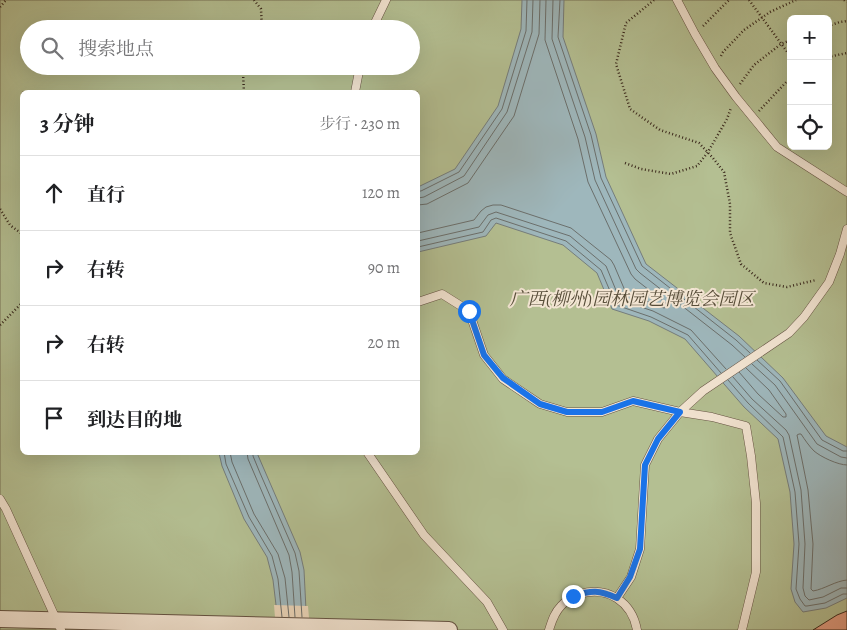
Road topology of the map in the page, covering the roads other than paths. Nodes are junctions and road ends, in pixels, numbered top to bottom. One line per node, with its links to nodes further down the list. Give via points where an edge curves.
1 (386, 0): 3 (lane)
2 (677, 0): 6 (lane, via 715,68 777,147)
3 (376, 20)
4 (358, 75): 5 (lane)
5 (355, 90)
6 (847, 192)
7 (847, 229): 9 (lane, via 829,282 804,317 789,333 703,391)
8 (420, 301): 9 (lane, via 442,294 469,311 484,355 503,378 540,404 567,412 602,412 633,401)
9 (680, 412): 12 (lane, via 658,439 645,465 640,549 630,577); 19 (lane, via 746,426 756,503 756,572)
10 (369, 455): 16 (lane, via 424,535 487,602)
11 (0, 499): 14 (lane)
12 (617, 598): 17 (lane, via 603,592 573,596 561,605); 18 (lane, via 628,608)
13 (0, 619): 14 (street)
14 (59, 625): 15 (street)
15 (449, 630)
16 (503, 630)
17 (549, 630)
18 (637, 630)
19 (742, 630)

